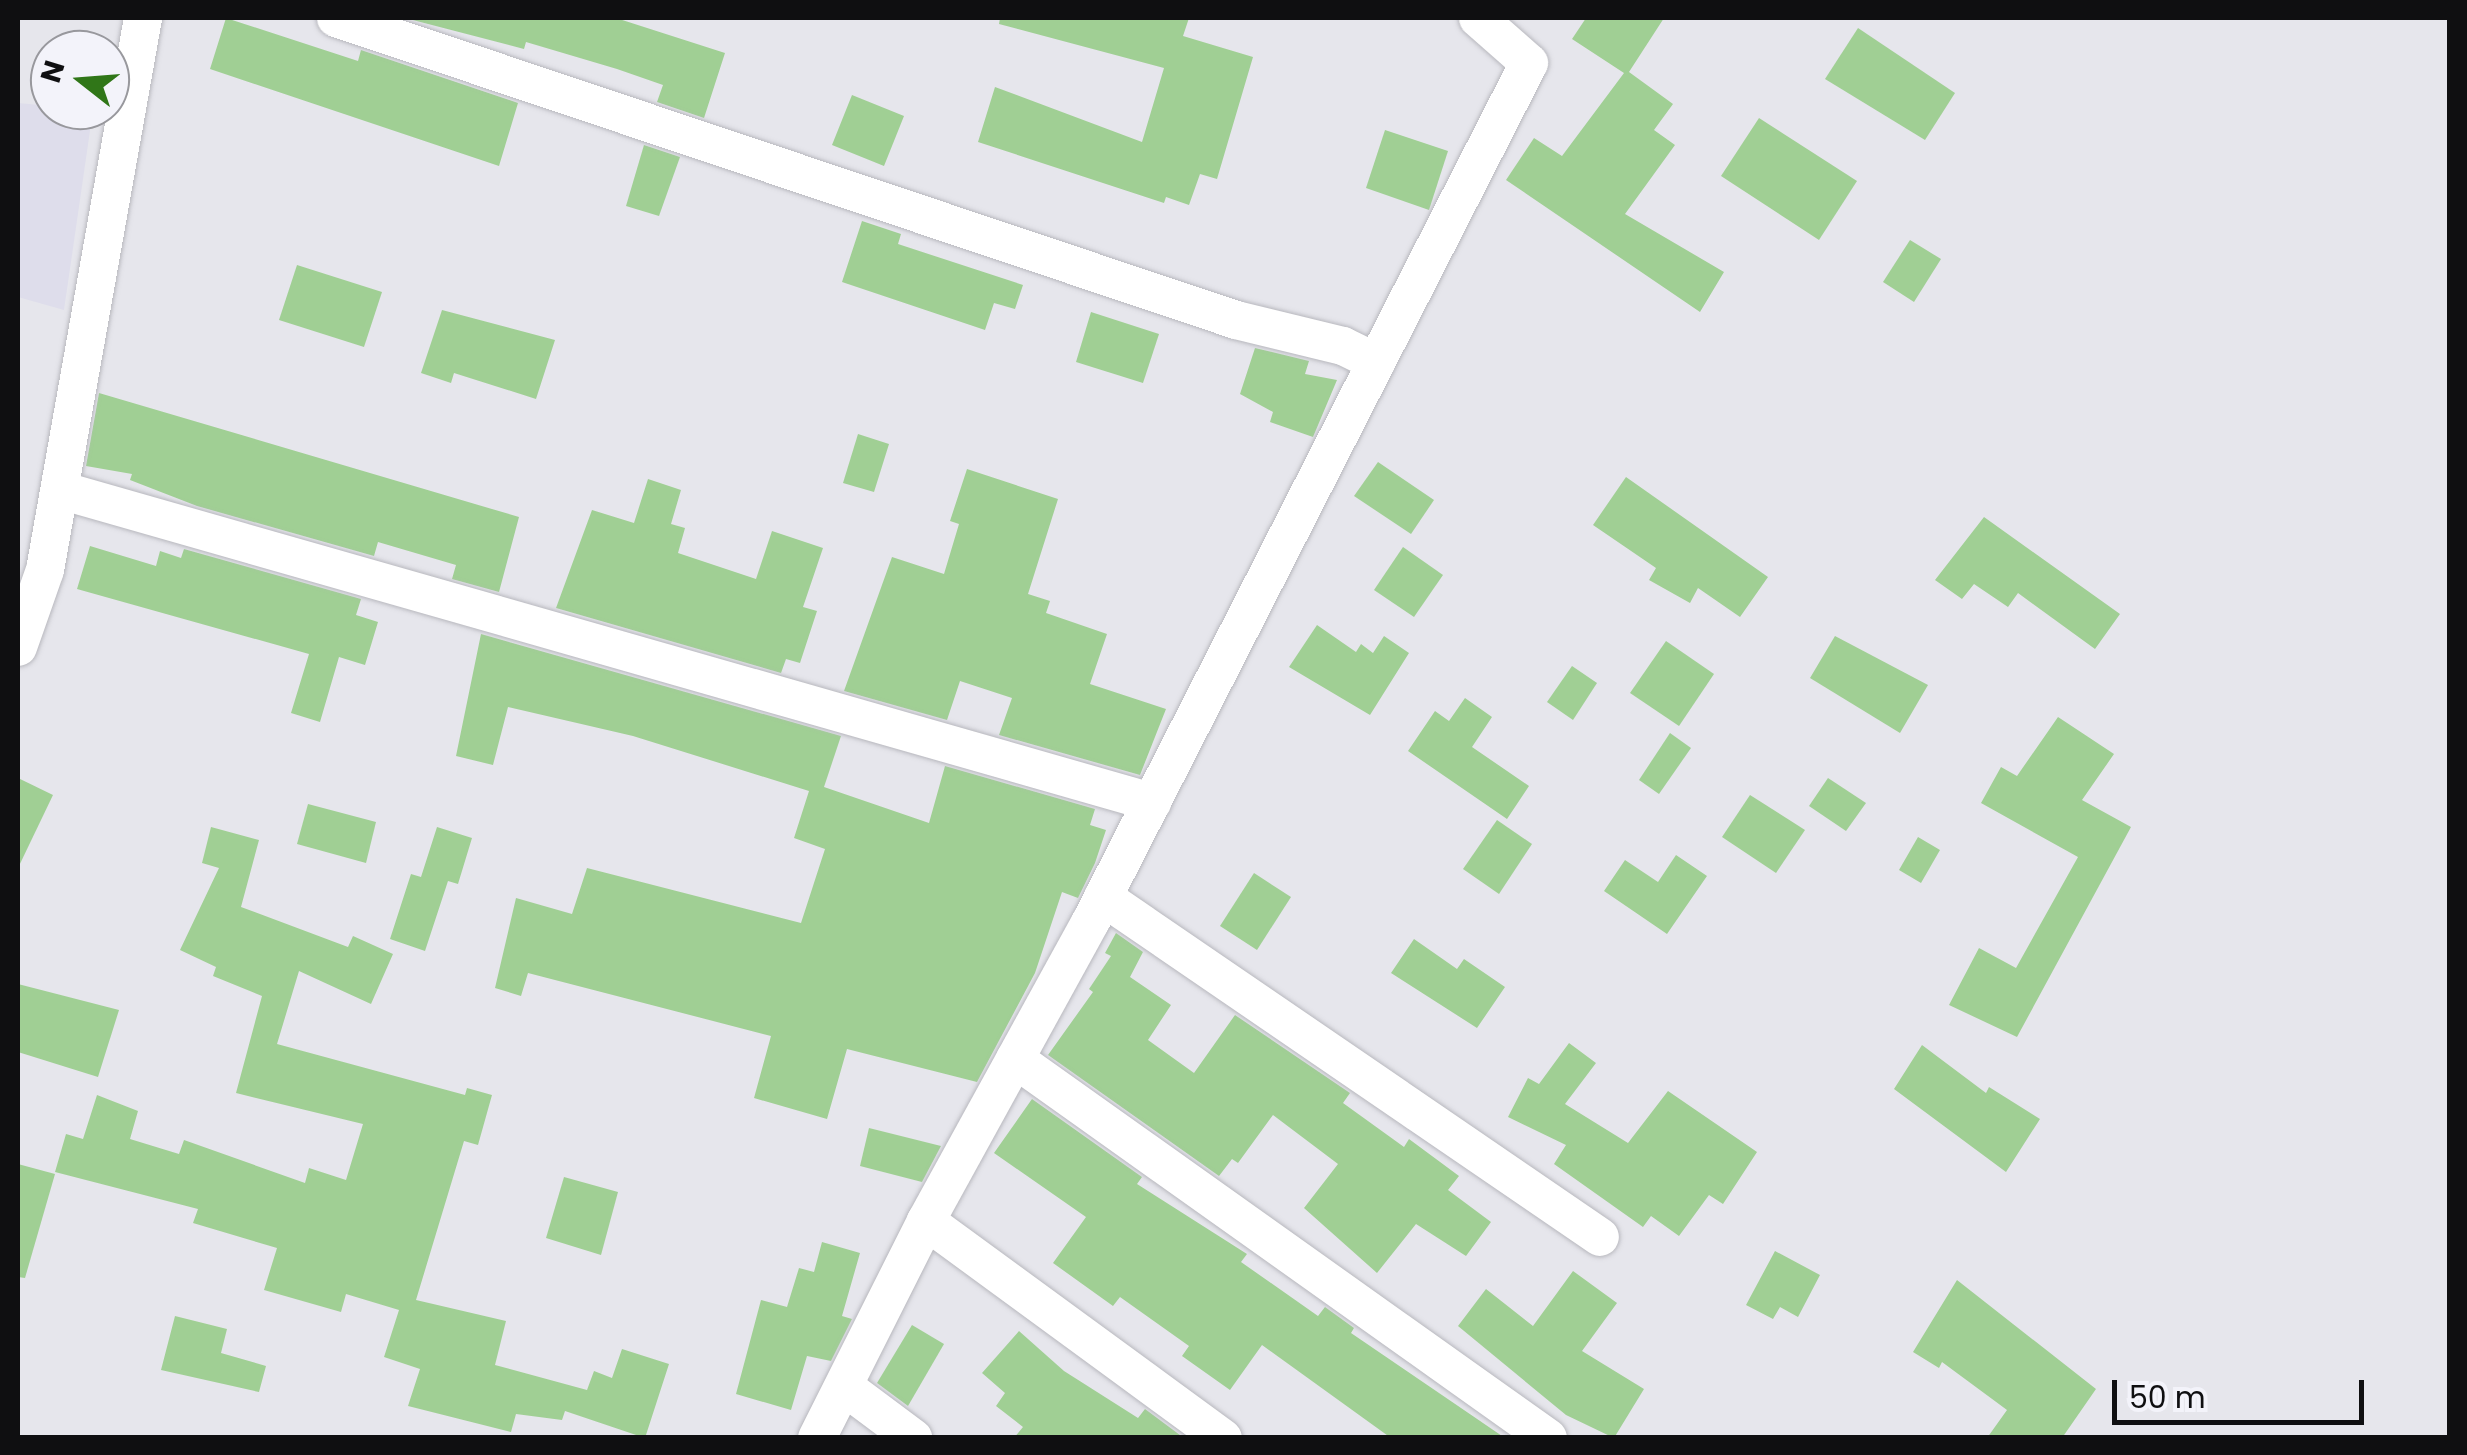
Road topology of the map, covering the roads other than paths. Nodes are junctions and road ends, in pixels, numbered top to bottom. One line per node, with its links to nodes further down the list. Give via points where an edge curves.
1 (143, 18): 5 (street)
2 (336, 18): 4 (street)
3 (1478, 18): 4 (street, via 1529,63)
4 (1376, 362): 7 (street)
5 (60, 490): 6 (street, via 45,570); 7 (street)
6 (18, 647)
7 (1152, 802): 8 (street)
8 (1103, 897): 9 (street); 11 (street)
9 (1016, 1059): 10 (street); 16 (street)
10 (926, 1220): 12 (street); 15 (street)
11 (1600, 1238)
12 (846, 1388): 13 (street); 14 (street)
13 (818, 1438)
14 (913, 1438)
15 (1223, 1438)
16 (1548, 1438)

